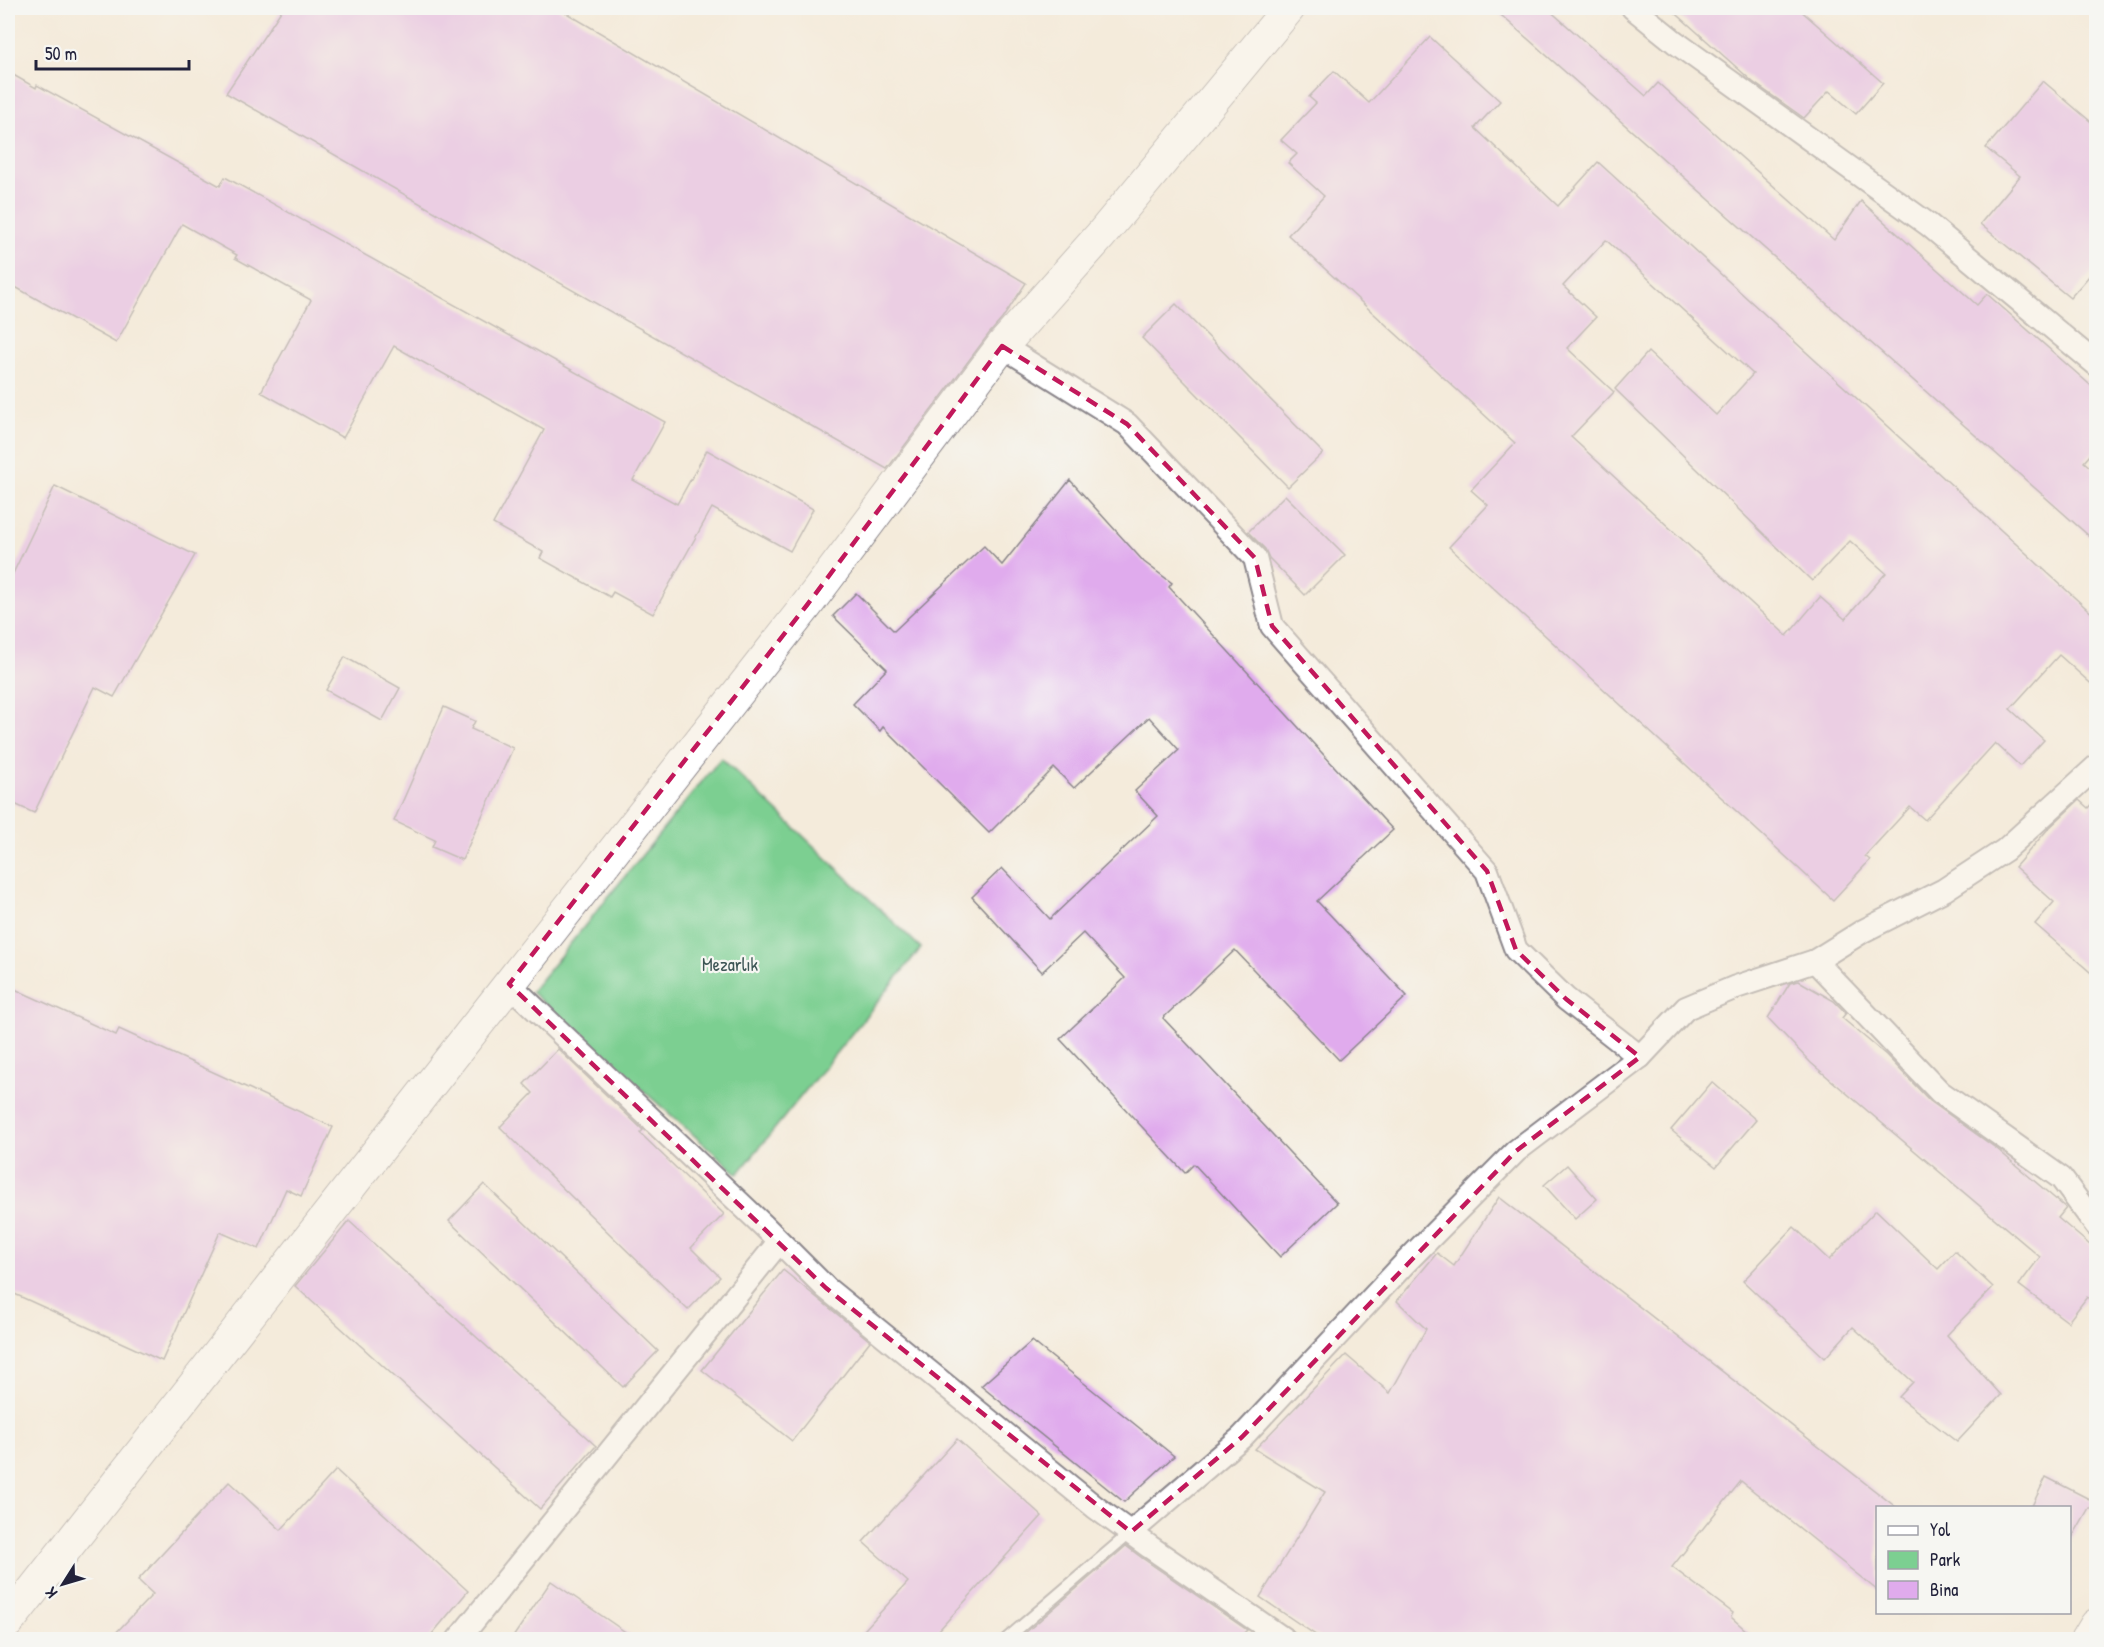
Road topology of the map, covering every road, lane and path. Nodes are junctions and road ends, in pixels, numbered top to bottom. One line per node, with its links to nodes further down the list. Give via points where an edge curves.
1 (1633, 8): 4 (street, via 1929,225)
2 (1286, 9): 3 (street, via 1101,235)
3 (1002, 346): 7 (street, via 807,605); 8 (street, via 1127,424 1255,558 1272,626 1487,871 1516,950 1566,999)
4 (2097, 364)
5 (2097, 767): 6 (street, via 2005,850 1944,890 1863,931)
6 (1815, 961): 8 (street, via 1686,1008); 9 (street, via 1940,1092 2061,1178)
7 (508, 984): 10 (street); 12 (street)
8 (1640, 1058): 11 (street, via 1516,1151 1242,1437)
9 (2097, 1225)
10 (779, 1242): 11 (street, via 826,1288); 14 (street)
11 (1131, 1532): 15 (lane); 16 (street)
12 (8, 1622)
13 (2097, 1626): 17 (street)
14 (458, 1640)
15 (1005, 1640)
16 (1286, 1640)
17 (2087, 1640)

